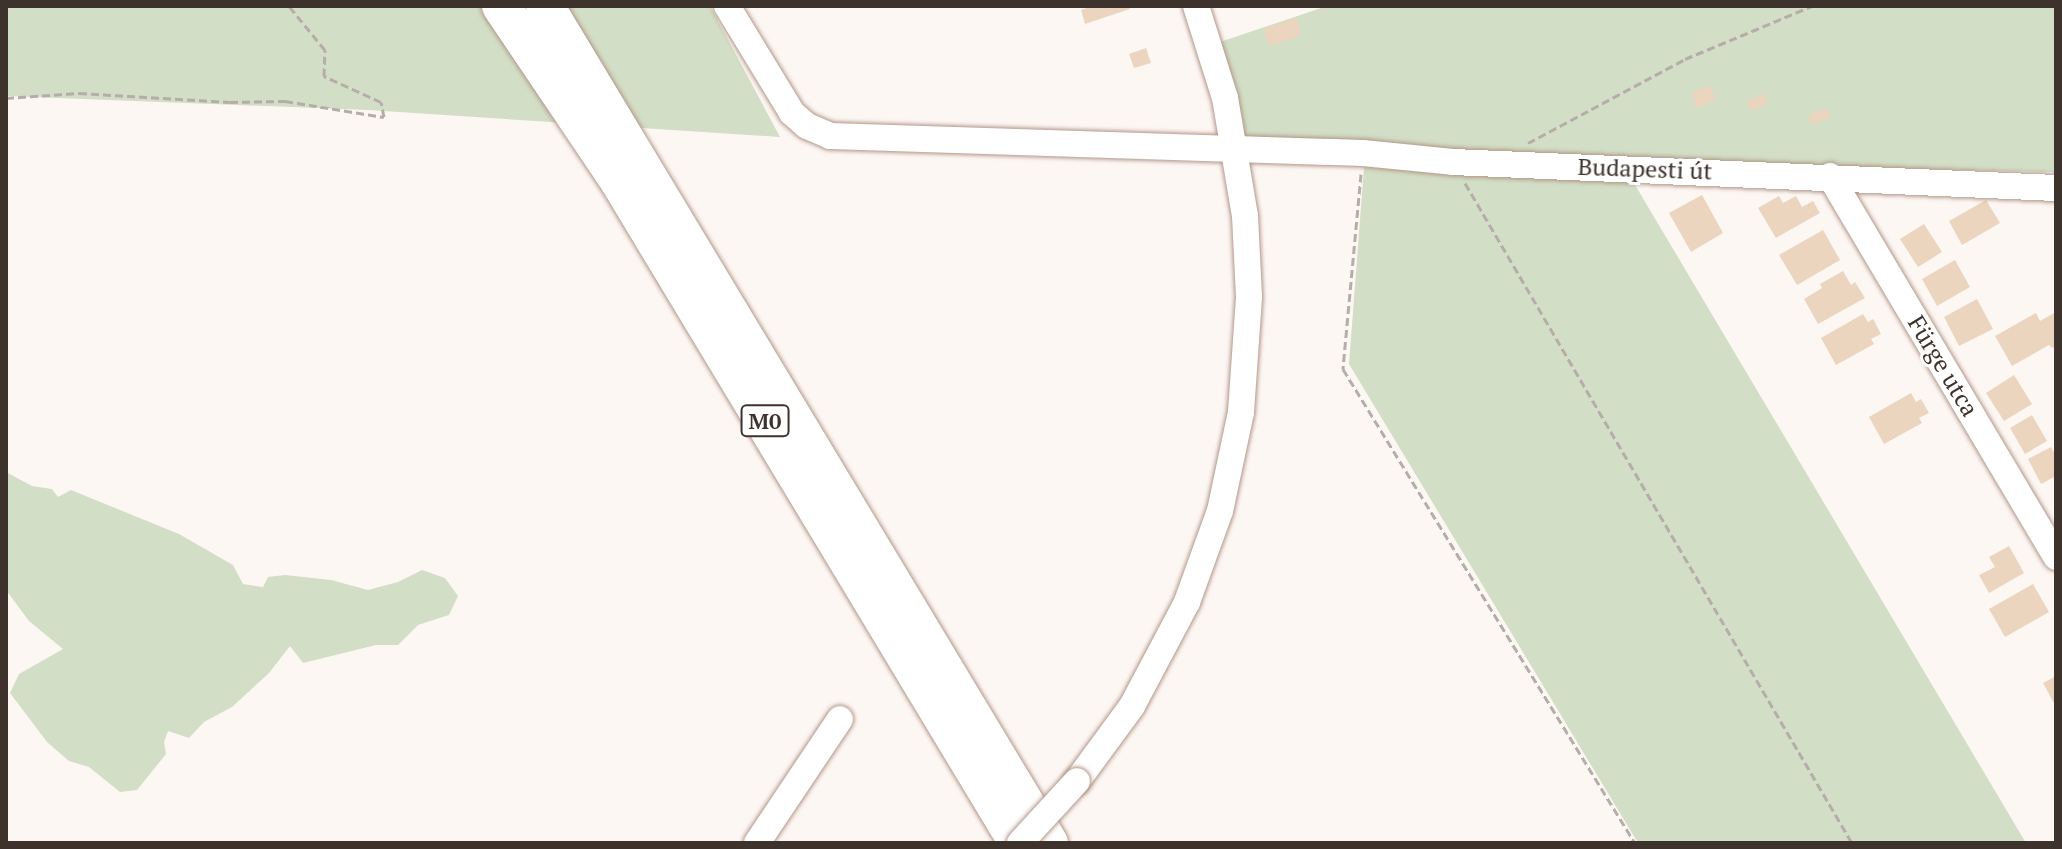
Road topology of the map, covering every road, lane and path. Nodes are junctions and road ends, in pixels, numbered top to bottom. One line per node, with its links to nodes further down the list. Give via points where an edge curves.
1 (289, 6): 7 (path, via 325,50 324,76 381,102 384,117 285,101 79,93)
2 (501, 6): 17 (highway, M0, via 627,193)
3 (545, 6): 18 (highway, M0)
4 (727, 6): 8 (street, Budapesti út, via 792,113 830,136)
5 (1196, 6): 8 (street)
6 (1812, 6): 11 (path, via 1685,59)
7 (6, 98)
8 (1235, 150): 9 (street, Budapesti út); 17 (street, bridge, via 1248,260 1249,333 1227,483 1203,564 1170,640 1132,706 1077,781)
9 (1363, 153): 10 (street, Budapesti út); 19 (path, via 1343,369)
10 (1453, 162): 11 (street, Budapesti út); 20 (path)
11 (1492, 164): 12 (street, Budapesti út)
12 (1830, 176): 13 (street, Budapesti út); 14 (street, Fürge utca)
13 (2056, 188)
14 (2056, 557)
15 (840, 719): 16 (street)
16 (757, 843)
17 (1019, 843)
18 (1049, 843)
19 (1635, 843)
20 (1852, 843)

